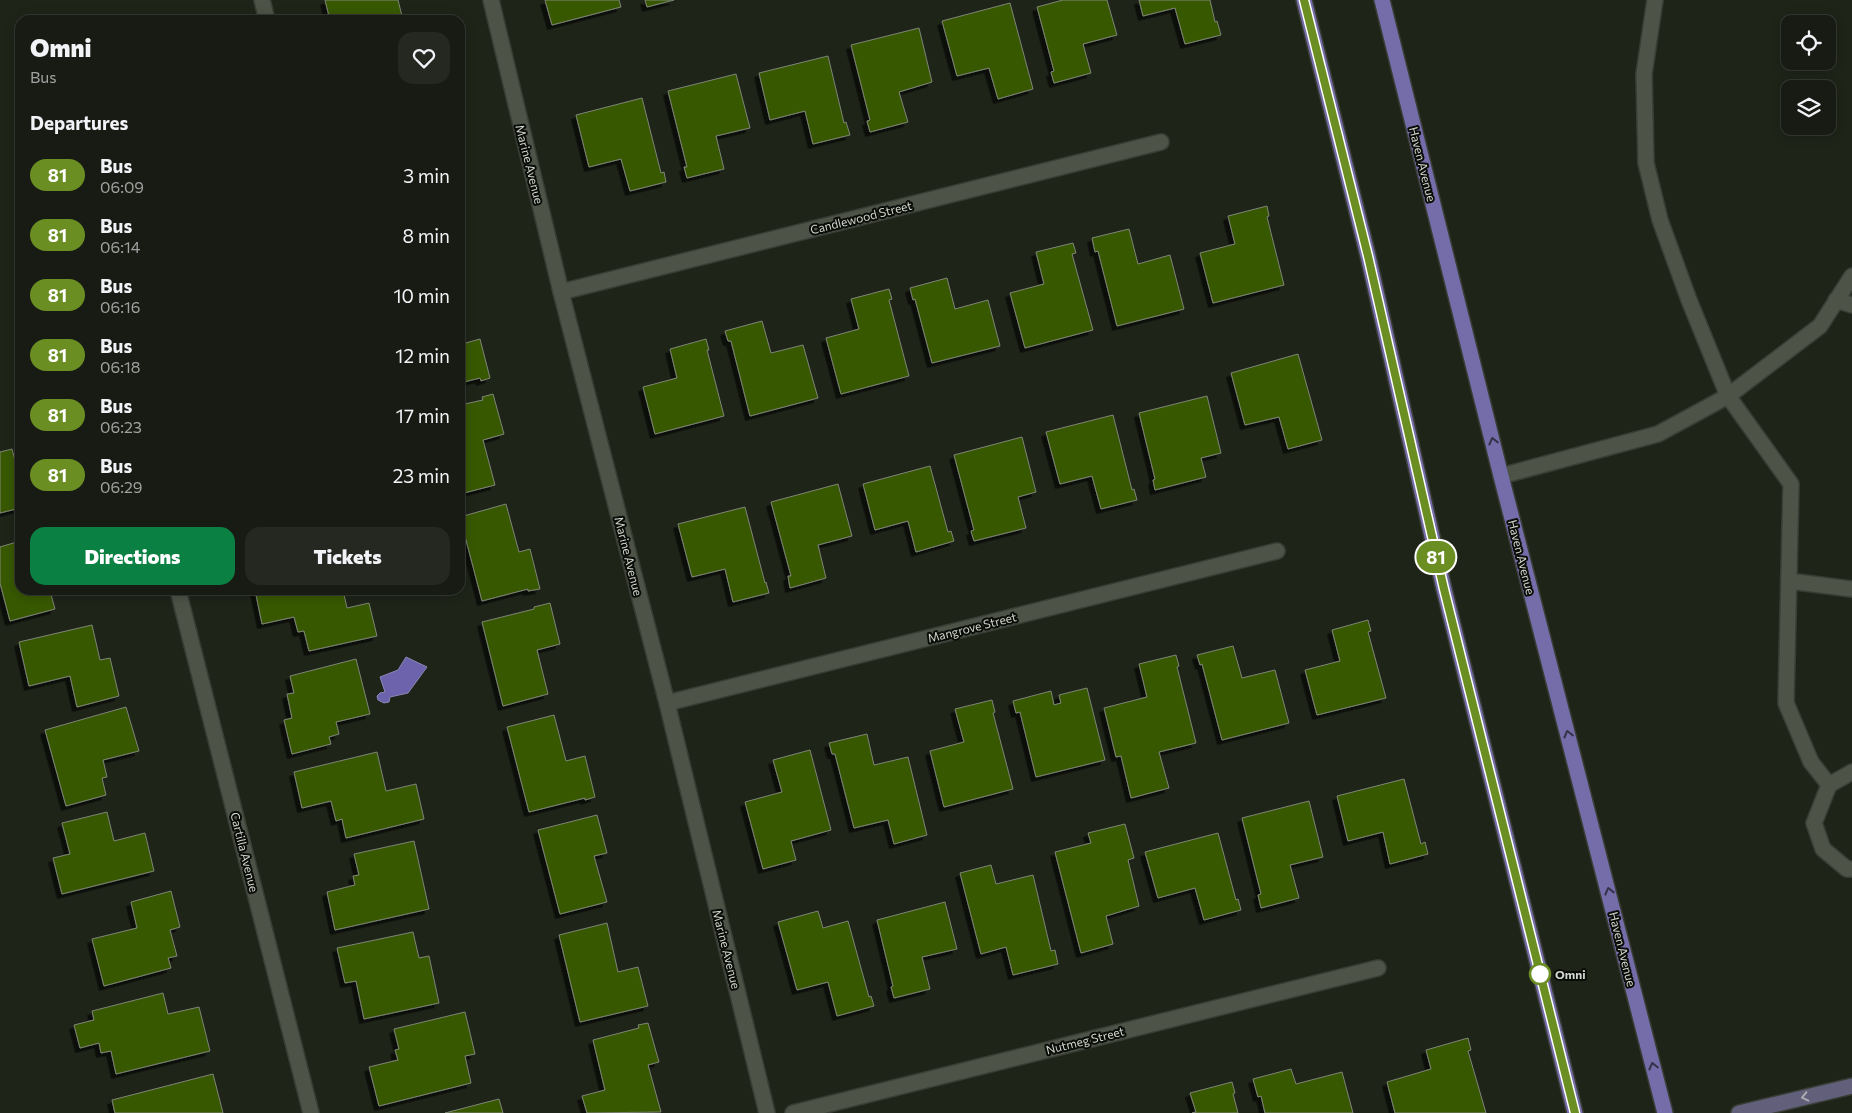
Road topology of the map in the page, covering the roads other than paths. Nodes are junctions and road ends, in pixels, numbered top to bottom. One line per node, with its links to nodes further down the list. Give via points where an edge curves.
1 (262, 0): 6 (street)
2 (491, 0): 9 (street, Marine Avenue)
3 (1304, 0): 27 (main road, via 1368,256 1444,589)
4 (1382, 0): 13 (main road, Haven Avenue, one-way to 4)
5 (1655, 0): 12 (street, via 1644,74 1646,163 1660,220)
6 (266, 15)
7 (1162, 142): 9 (street, Candlewood Street)
8 (1852, 276): 10 (street)
9 (561, 292): 18 (street, Marine Avenue)
10 (1836, 300): 11 (street); 12 (street, via 1820,326)
11 (1852, 305)
12 (1728, 396): 13 (street, via 1658,434); 15 (street, via 1791,484)
13 (1502, 476): 28 (main road, Haven Avenue, one-way to 13)
14 (1277, 550): 18 (street, Mangrove Street)
15 (1789, 581): 16 (street); 20 (street, via 1786,703 1811,762)
16 (1852, 589)
17 (179, 595): 24 (street, Cartilla Avenue)
18 (667, 703): 25 (street, Marine Avenue)
19 (1852, 772): 20 (street)
20 (1828, 785): 21 (street, via 1814,823 1823,850 1847,869)
21 (1852, 869)
22 (1378, 968): 26 (street, Nutmeg Street)
23 (1852, 1086): 29 (main road, one-way to 29)
24 (311, 1113)
25 (767, 1113)
26 (793, 1113)
27 (1575, 1113)
28 (1665, 1113)
29 (1739, 1113)

